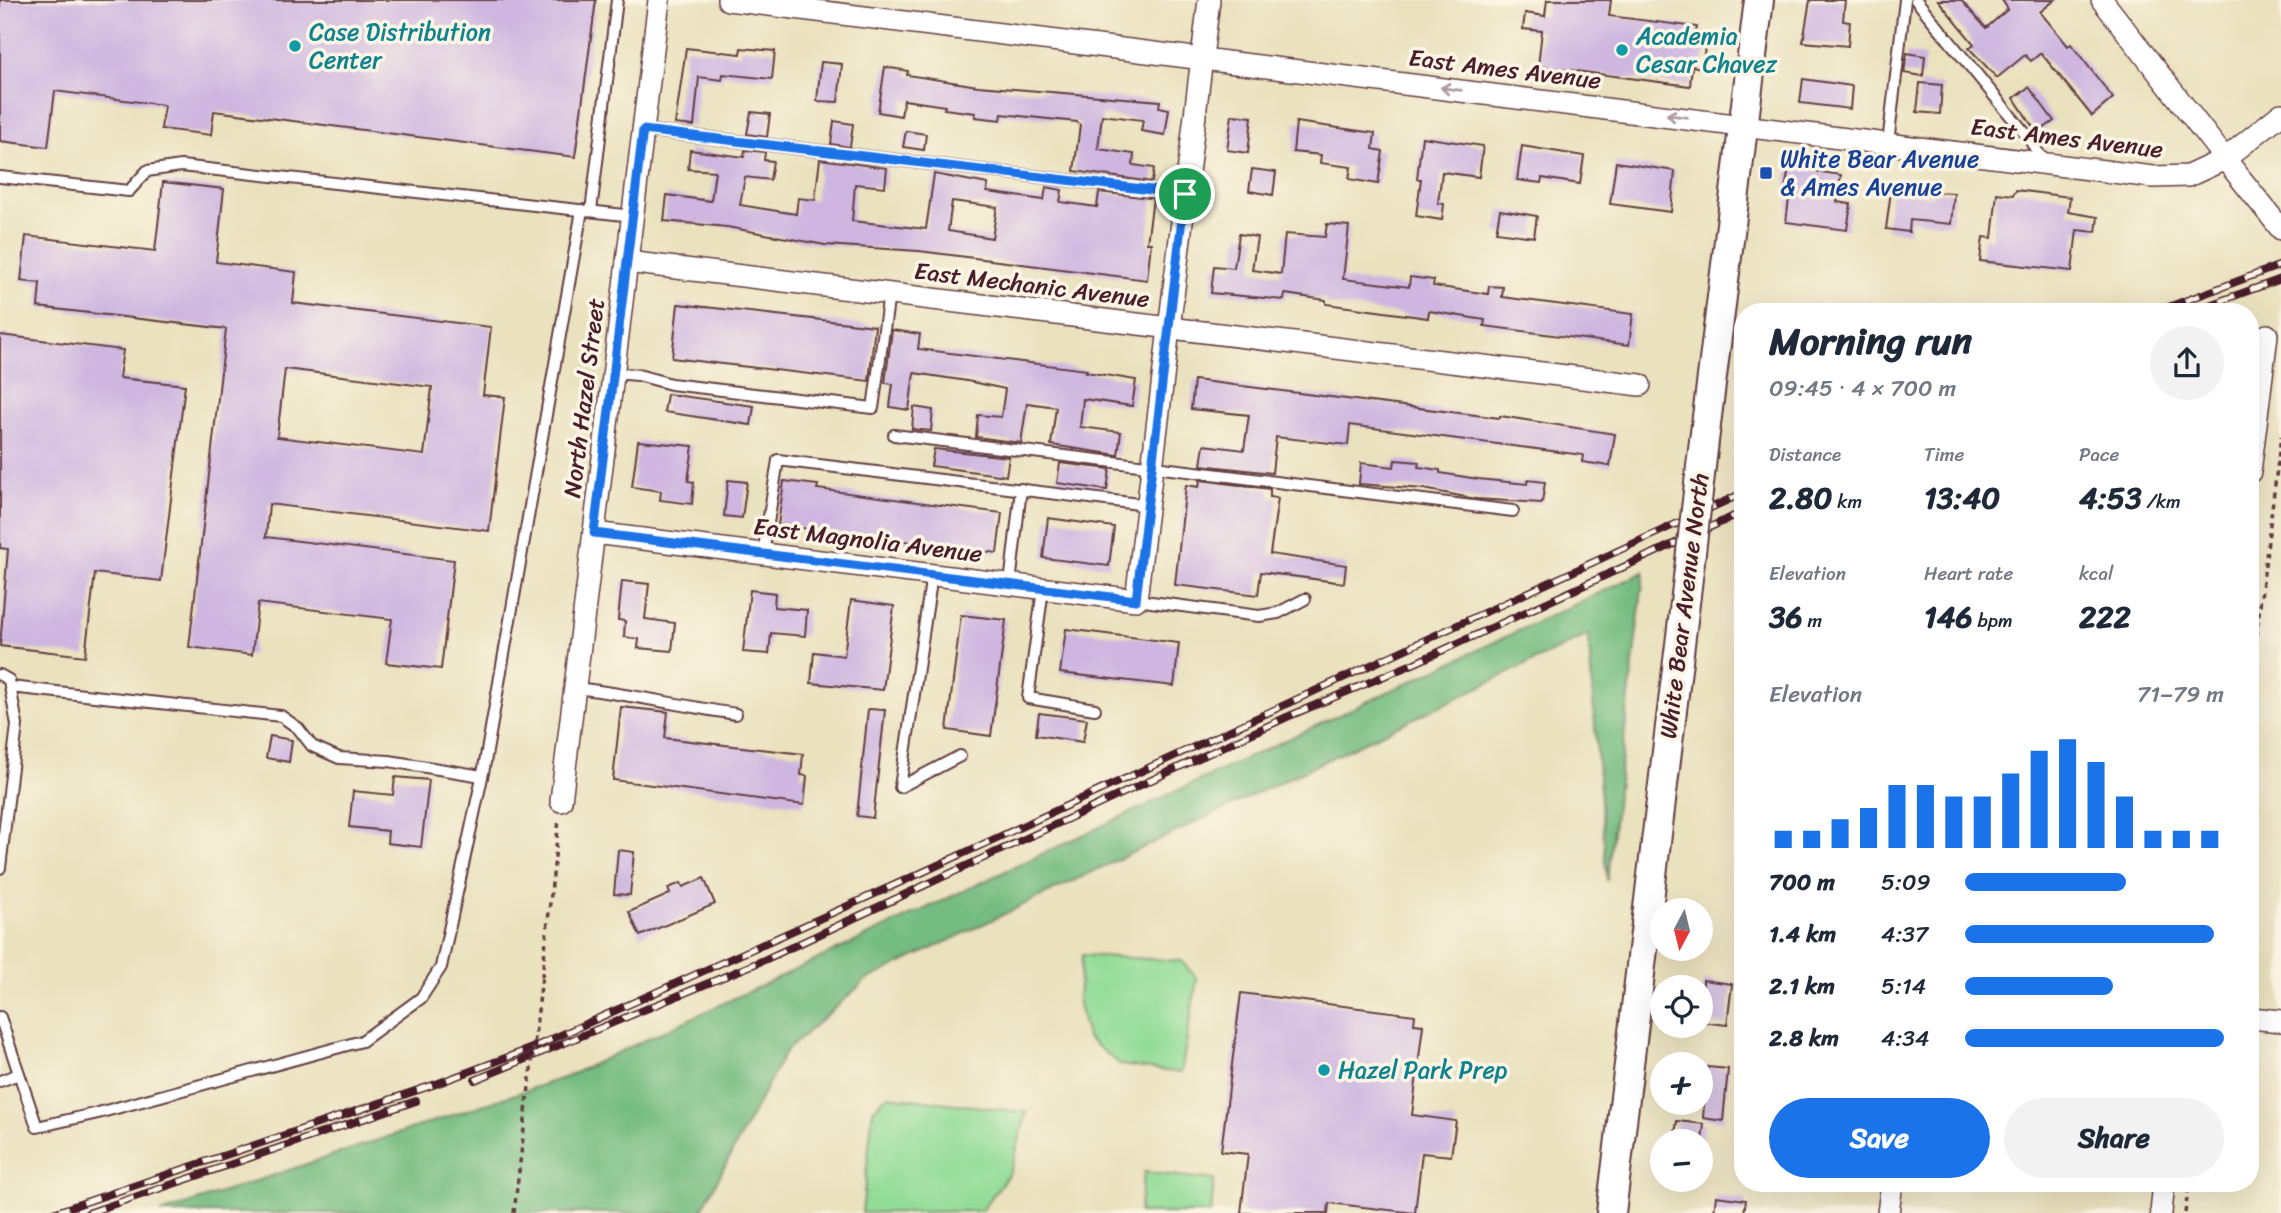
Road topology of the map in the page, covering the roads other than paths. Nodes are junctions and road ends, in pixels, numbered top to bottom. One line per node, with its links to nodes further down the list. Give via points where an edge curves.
1 (617, 0): 18 (lane)
2 (659, 0): 12 (street, North Hazel Street)
3 (728, 0): 9 (street, East Ames Avenue)
4 (1209, 0): 9 (street)
5 (1759, 0): 11 (main road, White Bear Avenue North)
6 (1905, 0): 13 (lane)
7 (1916, 0): 15 (lane)
8 (2102, 0): 14 (street)
9 (1202, 58): 11 (street, East Ames Avenue, one-way to 9); 17 (street)
10 (2281, 114): 14 (street, East Ames Avenue)
11 (1745, 125): 13 (street, East Ames Avenue); 56 (main road, White Bear Avenue North, bridge)
12 (643, 130): 17 (lane); 19 (street, North Hazel Street)
13 (1888, 143): 15 (street, East Ames Avenue)
14 (2225, 159): 15 (street, East Ames Avenue, via 2188,176 2172,177); 20 (street)
15 (2044, 162)
16 (0, 177): 18 (lane, via 130,191 146,171 181,166)
17 (1185, 194): 23 (street)
18 (586, 210): 19 (lane); 46 (lane)
19 (633, 216): 21 (street, North Hazel Street)
20 (2281, 229)
21 (627, 262): 22 (street, East Mechanic Avenue); 25 (street, North Hazel Street)
22 (889, 294): 23 (street, East Mechanic Avenue); 25 (lane, via 873,408)
23 (1169, 328): 26 (street, East Mechanic Avenue); 29 (street)
24 (2266, 335): 27 (street)
25 (613, 373): 33 (street, North Hazel Street)
26 (1640, 385)
27 (2259, 395)
28 (894, 435): 29 (lane)
29 (1152, 468): 31 (street); 32 (lane)
30 (1021, 489): 31 (lane); 34 (lane, via 778,460); 36 (lane)
31 (1147, 505): 39 (street)
32 (1513, 511)
33 (594, 533): 34 (street, East Magnolia Avenue); 42 (street, North Hazel Street)
34 (763, 554): 35 (street, East Magnolia Avenue)
35 (932, 575): 36 (street, East Magnolia Avenue); 45 (lane, via 900,786)
36 (1010, 584): 37 (street, East Magnolia Avenue)
37 (1043, 589): 39 (street, East Magnolia Avenue); 43 (lane, via 1028,698)
38 (1305, 599): 39 (lane, via 1278,613 1259,616)
39 (1136, 600)
40 (0, 675): 41 (lane, via 9,680)
41 (10, 687): 46 (lane, via 281,716 312,746 339,758); 48 (lane, via 17,725)
42 (575, 688): 44 (lane); 47 (street, North Hazel Street)
43 (1095, 709)
44 (736, 714)
45 (960, 756)
46 (482, 776): 52 (lane, via 441,967 421,998 362,1041 37,1127)
47 (561, 802)
48 (0, 869)
49 (0, 1017): 52 (lane)
50 (2259, 1019): 51 (street)
51 (2281, 1021)
52 (19, 1074): 53 (lane)
53 (0, 1081)
54 (1891, 1192): 57 (street)
55 (2163, 1192): 58 (street)
56 (1611, 1213)
57 (1888, 1213)
58 (2161, 1213)

